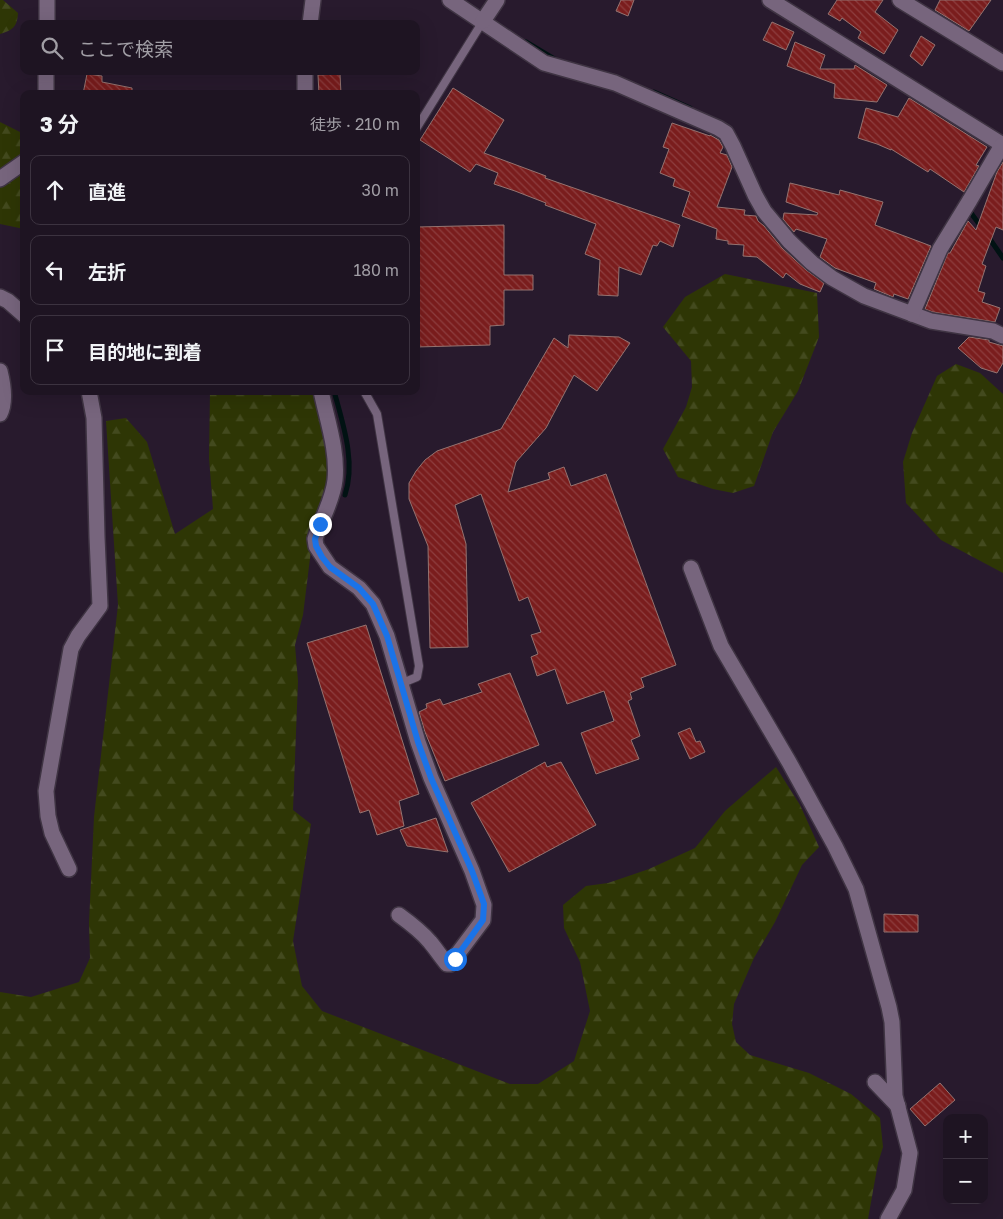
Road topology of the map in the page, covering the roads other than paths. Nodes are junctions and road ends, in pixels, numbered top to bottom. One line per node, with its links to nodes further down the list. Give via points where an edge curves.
1 (47, 0): 7 (street)
2 (313, 0): 8 (street)
3 (450, 0): 9 (street)
4 (497, 0): 9 (street)
5 (770, 0): 16 (street)
6 (900, 0): 10 (street)
7 (47, 20)
8 (310, 20)
9 (483, 20): 15 (lane); 21 (street, via 544,63 615,83 726,133 764,211 789,241 832,278 864,296)
10 (1003, 63)
11 (46, 75): 13 (street)
12 (305, 75): 14 (street)
13 (46, 90)
14 (305, 90)
15 (420, 122)
16 (1002, 145): 21 (street, via 940,249)
17 (20, 165): 18 (street)
18 (0, 179)
19 (0, 297): 20 (street)
20 (20, 312)
21 (912, 314): 22 (street, via 931,321 993,331)
22 (1003, 336)
23 (0, 371): 27 (street, via 3,396)
24 (90, 395): 30 (street, via 94,418 100,606 71,649 46,791 52,833)
25 (322, 395): 29 (street, via 336,460 333,489 315,539 316,546 330,567 359,588 373,604 387,636)
26 (366, 395): 29 (lane, via 377,414 419,666 417,677)
27 (0, 414)
28 (691, 568): 33 (street, via 721,646 789,762 856,889 890,1014)
29 (400, 684): 31 (street, via 431,778 484,904 483,920 450,964 418,929)
30 (70, 869)
31 (399, 915)
32 (875, 1082): 33 (street)
33 (898, 1106): 34 (street, via 910,1162 904,1190)
34 (888, 1219)

